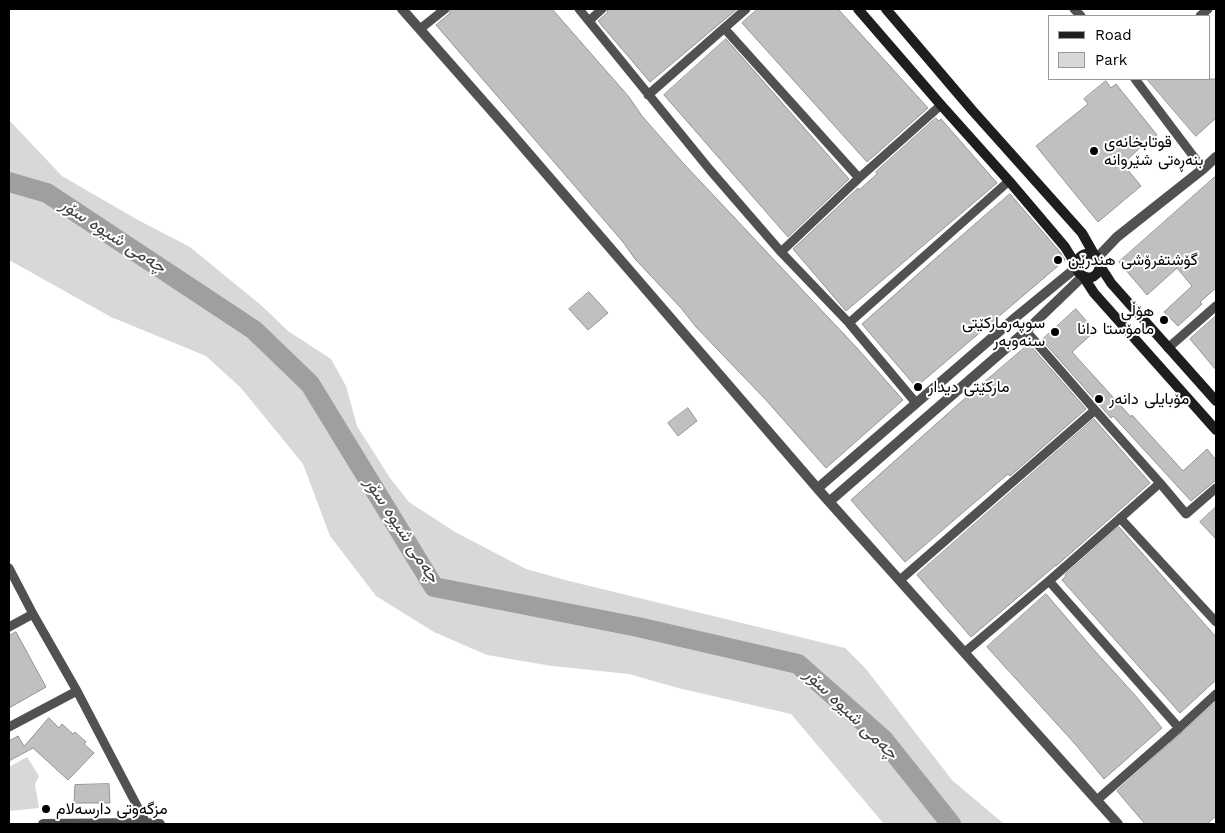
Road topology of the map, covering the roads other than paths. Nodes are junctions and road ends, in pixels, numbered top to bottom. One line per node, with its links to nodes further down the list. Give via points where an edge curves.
1 (402, 9): 10 (street)
2 (445, 9): 10 (street)
3 (579, 9): 8 (street)
4 (602, 9): 8 (street)
5 (746, 9): 9 (street)
6 (858, 9): 13 (main road)
7 (886, 9): 19 (main road, via 1082,233)
8 (590, 20): 12 (street)
9 (724, 28): 12 (street); 16 (street)
10 (420, 29): 31 (street)
11 (1136, 80): 15 (street)
12 (648, 94): 18 (street)
13 (941, 105): 16 (street); 17 (main road)
14 (1216, 157): 15 (street)
15 (1203, 169): 19 (street, via 1117,237)
16 (859, 178): 18 (street)
17 (1009, 181): 20 (main road, via 1065,247); 23 (street)
18 (781, 252): 23 (street)
19 (1097, 259): 20 (main road, via 1088,254 1082,255); 21 (main road, via 1099,271 1090,278); 25 (main road, via 1110,283)
20 (1076, 266): 21 (main road); 27 (street)
21 (1083, 276): 24 (street); 29 (main road, via 1094,293)
22 (1216, 306): 25 (street)
23 (850, 323): 27 (street)
24 (1026, 330): 28 (street); 33 (street)
25 (1168, 348): 26 (main road)
26 (1216, 401)
27 (916, 403): 31 (street)
28 (1095, 410): 30 (street); 36 (street)
29 (1216, 430)
30 (1160, 483): 32 (street, via 1186,514); 34 (street)
31 (818, 488): 33 (street)
32 (1216, 488)
33 (830, 501): 36 (street)
34 (1120, 518): 37 (street); 39 (street)
35 (9, 568): 38 (street)
36 (900, 580): 41 (street)
37 (1049, 581): 41 (street); 45 (street)
38 (33, 614): 40 (street); 42 (street)
39 (1216, 622)
40 (9, 627)
41 (965, 652): 46 (street)
42 (77, 691): 44 (street); 47 (street)
43 (1216, 694): 45 (street)
44 (9, 727)
45 (1180, 728): 46 (street)
46 (1097, 800): 50 (street)
47 (146, 823): 48 (street); 49 (street)
48 (44, 824)
49 (160, 824)
50 (1118, 824)

